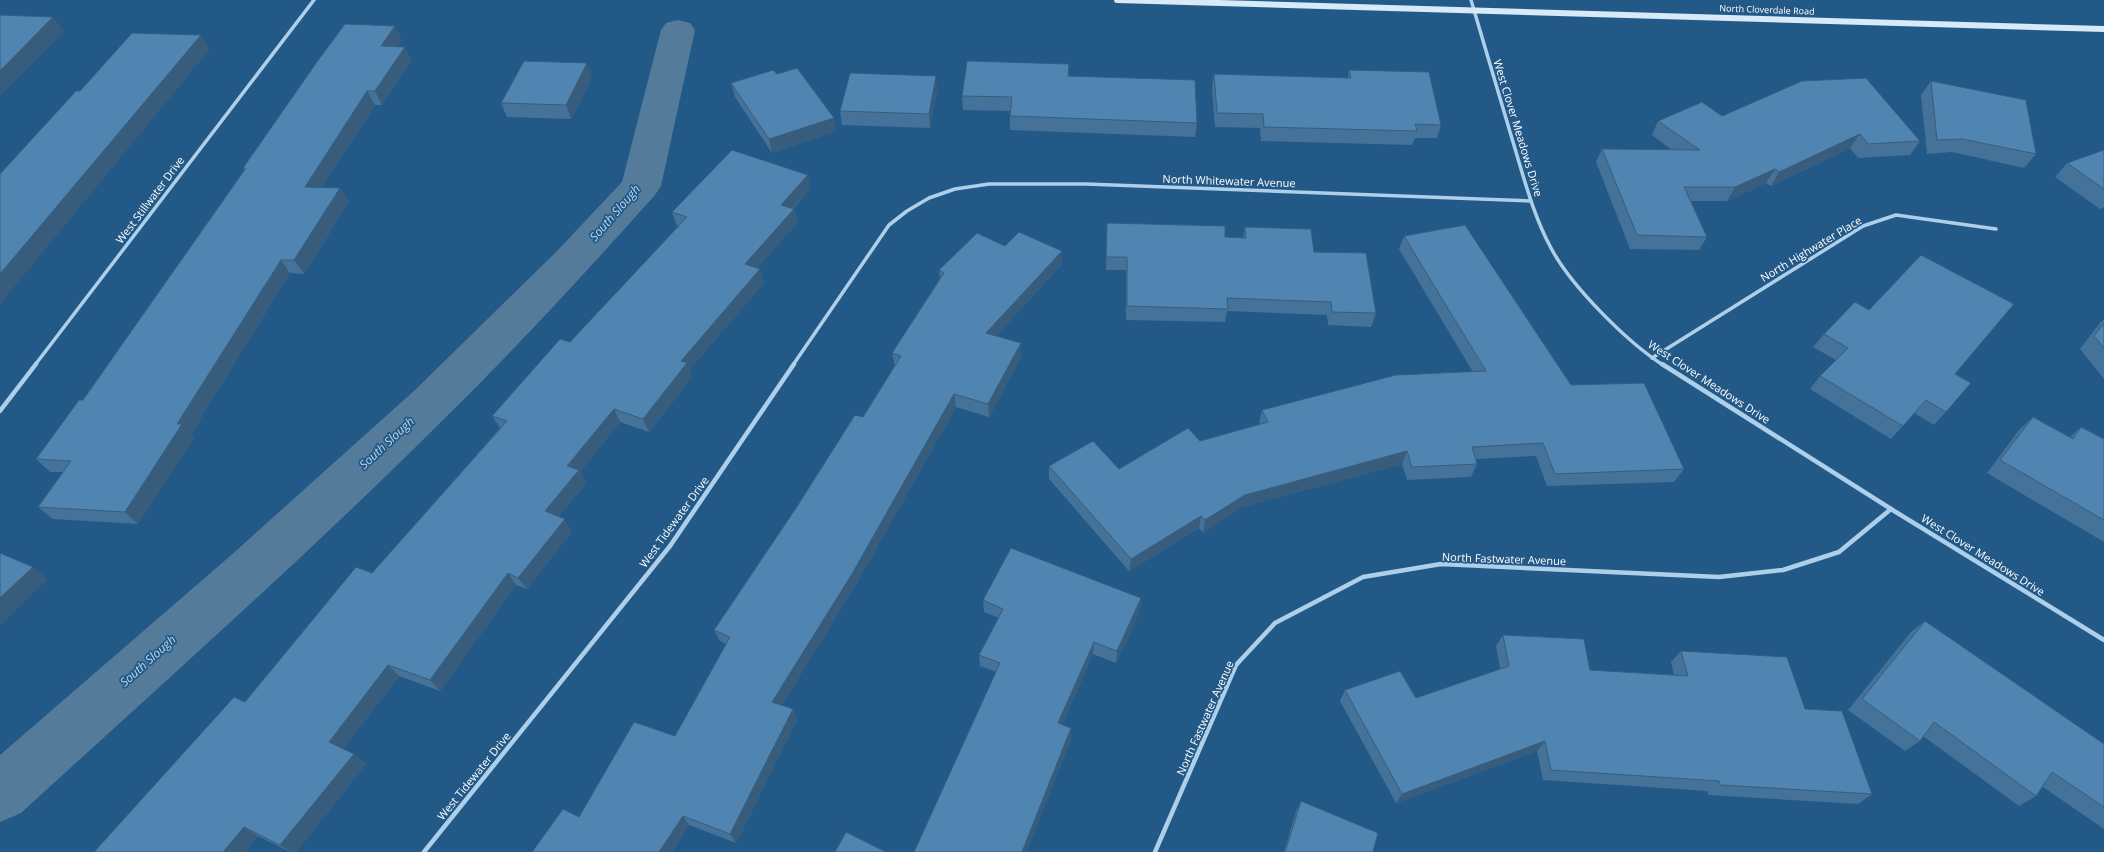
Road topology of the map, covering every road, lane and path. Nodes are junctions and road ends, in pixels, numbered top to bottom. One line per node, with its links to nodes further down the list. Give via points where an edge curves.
1 (314, 0): 10 (street, West Stillwater Drive)
2 (1117, 0): 4 (main road, North Cloverdale Road)
3 (1471, 0): 4 (street, West Clover Meadows Drive)
4 (1473, 10): 5 (main road, North Cloverdale Road); 7 (street, West Clover Meadows Drive)
5 (2104, 29)
6 (929, 198): 7 (street, North Whitewater Avenue, via 955,189 989,184 1086,184); 13 (street, West Tidewater Drive, via 906,211 889,225 670,546)
7 (1531, 201): 9 (street, West Clover Meadows Drive, via 1551,248 1573,280 1602,313)
8 (1996, 229): 9 (street, North Highwater Place, via 1896,215 1863,226)
9 (1652, 358): 11 (street, West Clover Meadows Drive)
10 (0, 411)
11 (1891, 509): 12 (street, West Clover Meadows Drive); 14 (street, North Fastwater Avenue, via 1839,552 1783,570 1719,577 1441,564 1363,577 1275,623 1236,665)
12 (2104, 640)
13 (424, 852)
14 (1156, 852)

